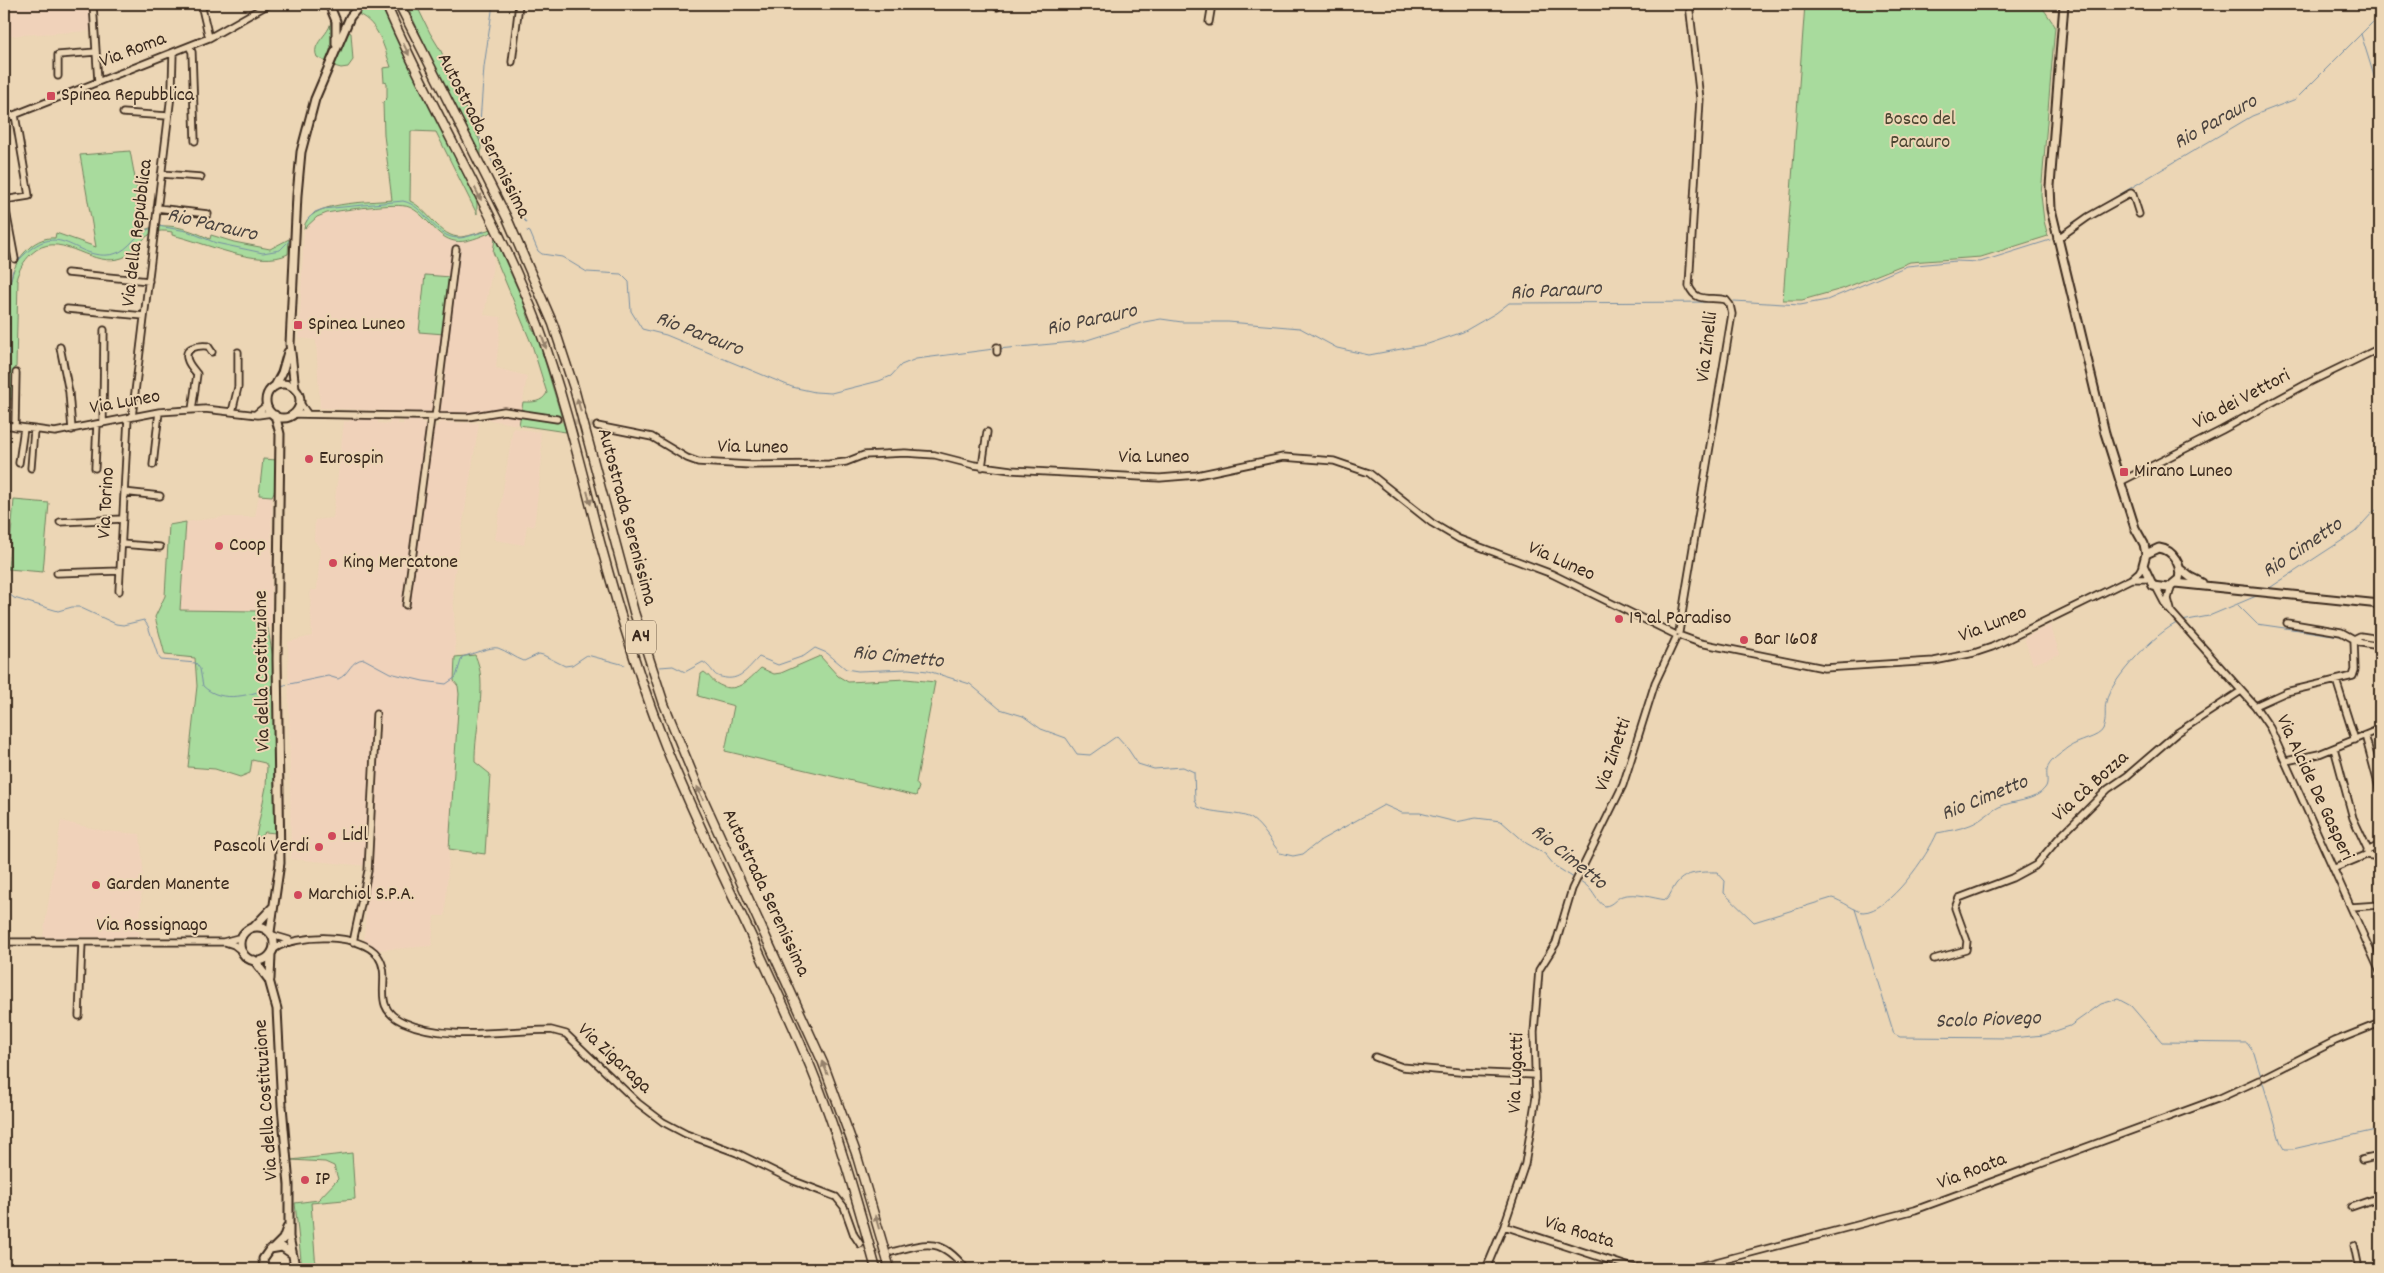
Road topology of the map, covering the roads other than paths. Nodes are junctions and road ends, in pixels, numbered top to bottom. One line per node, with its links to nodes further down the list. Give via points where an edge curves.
1 (92, 4): 16 (street)
2 (201, 4): 13 (street)
3 (269, 4): 13 (street, Via Roma)
4 (329, 4): 15 (main road, via 336,21)
5 (361, 4): 15 (main road, via 350,17)
6 (386, 4): 151 (highway, Autostrada Serenissima / A4, one-way to 151, via 512,261 539,328 647,696 690,803 811,1069 840,1148)
7 (399, 4): 152 (highway, Autostrada Serenissima / A4, one-way to 7, via 856,1153 824,1063 700,792 661,696 634,612 574,388 553,324 507,218)
8 (519, 4): 18 (street)
9 (1212, 4): 12 (street)
10 (1689, 4): 98 (street, Via Zinelli, via 1700,99 1689,286 1694,296 1726,300 1732,314)
11 (2064, 4): 32 (main road, via 2050,186)
12 (1209, 22)
13 (210, 38): 14 (street, Via Roma)
14 (189, 46): 17 (street, Via Roma); 25 (street, via 192,52)
15 (335, 50): 40 (main road, via 312,108 301,152)
16 (96, 52): 19 (street, via 58,54); 20 (street)
17 (172, 53): 20 (street, Via Roma); 23 (street, Via della Repubblica)
18 (512, 62)
19 (58, 76)
20 (98, 82): 22 (street, Via Roma)
21 (123, 113): 23 (street)
22 (16, 115): 24 (street, Via Roma); 28 (street, via 29,196)
23 (168, 116): 26 (street, Via della Repubblica)
24 (4, 119)
25 (195, 141)
26 (161, 174): 27 (street); 29 (street, Via della Repubblica)
27 (201, 177)
28 (4, 200): 34 (street)
29 (157, 208): 30 (street); 36 (street, Via della Repubblica)
30 (208, 214)
31 (2139, 214): 32 (street, via 2130,193)
32 (2057, 239): 74 (main road)
33 (456, 249): 58 (street)
34 (14, 259)
35 (67, 273): 36 (street)
36 (149, 281): 38 (street, Via della Repubblica)
37 (67, 309): 38 (street)
38 (144, 316): 57 (street, Via della Repubblica)
39 (104, 330): 60 (street)
40 (290, 344): 46 (main road); 47 (main road)
41 (60, 347): 66 (street)
42 (2380, 348): 74 (street, Via dei Vettori)
43 (212, 352): 50 (street, via 208,346 197,345 187,354 197,376)
44 (238, 352): 52 (street, via 238,386)
45 (16, 373): 63 (street)
46 (275, 386): 47 (main road, via 285,384); 49 (main road, via 268,394)
47 (295, 389): 48 (main road)
48 (300, 403): 53 (street); 56 (main road)
49 (267, 405): 54 (street); 55 (main road)
50 (192, 410): 51 (street, Via Luneo); 52 (street, Via Luneo)
51 (159, 412): 57 (street, Via Luneo); 70 (street)
52 (232, 412): 54 (street, Via Luneo)
53 (307, 413): 56 (street); 58 (street)
54 (253, 414): 55 (street, Via Luneo)
55 (273, 414): 56 (main road, via 281,417); 68 (main road, Via della Costituzione)
56 (291, 415): 68 (main road, Via della Costituzione)
57 (130, 418): 60 (street, Via Luneo); 75 (street, Via Torino)
58 (433, 418): 59 (street, via 470,417 504,411); 95 (street)
59 (557, 419)
60 (100, 424): 66 (street, Via Luneo); 73 (street)
61 (4, 425): 63 (street, Via Luneo)
62 (598, 426): 71 (street, Via Luneo, via 652,437 687,458 712,464 829,464 864,455 905,452 935,455)
63 (15, 427): 64 (street, Via Luneo)
64 (24, 428): 65 (street, Via Luneo); 69 (street)
65 (34, 430): 66 (street, Via Luneo); 72 (street)
66 (72, 430)
67 (987, 432): 71 (street)
68 (280, 434): 118 (main road, Via della Costituzione, via 277,682 281,828)
69 (20, 463)
70 (153, 465)
71 (982, 467): 98 (street, Via Luneo, via 1160,478 1197,475 1283,457 1320,458 1349,464 1369,472 1452,536 1552,574)
72 (31, 468)
73 (94, 468)
74 (2120, 482): 79 (main road)
75 (124, 492): 76 (street); 77 (street, Via Torino)
76 (160, 496)
77 (123, 519): 78 (street); 80 (street, Via Torino)
78 (60, 522)
79 (2139, 535): 82 (main road); 83 (main road)
80 (121, 544): 81 (street); 86 (street, Via Torino)
81 (160, 547)
82 (2159, 548): 83 (main road); 85 (main road, via 2170,552)
83 (2146, 554): 84 (main road)
84 (2143, 565): 88 (street); 89 (main road)
85 (2180, 569): 90 (main road, via 2179,579); 92 (main road, via 2196,580)
86 (120, 571): 87 (street); 93 (street, Via Torino)
87 (57, 573)
88 (2131, 579): 89 (street); 98 (street, Via Luneo, via 1992,647 1934,661 1824,668 1700,643)
89 (2148, 579): 91 (main road)
90 (2173, 585): 91 (main road, via 2163,589); 92 (main road); 96 (street, via 2168,599)
91 (2156, 587): 96 (street, Via Alcide De Gasperi)
92 (2217, 587): 94 (main road)
93 (119, 591)
94 (2380, 604)
95 (406, 605)
96 (2172, 612): 103 (street, Via Alcide De Gasperi)
97 (2287, 623): 99 (street, via 2341,632)
98 (1677, 635): 116 (street, Via Zinetti, via 1655,683 1623,785)
99 (2354, 639): 100 (street, via 2360,636); 101 (street); 102 (street, via 2354,675)
100 (2380, 639)
101 (2380, 646)
102 (2336, 680): 104 (street, via 2286,692); 108 (street)
103 (2241, 691): 104 (street, Via Alcide De Gasperi); 130 (street, Via Cà Bozza, via 2177,733 2108,789 2036,865 1960,898 1955,908 1967,941 1966,950)
104 (2255, 706): 110 (street, Via Alcide De Gasperi)
105 (376, 714): 127 (street, via 368,870)
106 (2380, 729): 107 (street)
107 (2365, 735): 108 (street); 111 (street)
108 (2354, 740): 109 (street)
109 (2334, 748): 110 (street); 113 (street, via 2353,818)
110 (2286, 761): 115 (street, Via Alcide De Gasperi)
111 (2380, 791)
112 (2380, 845): 113 (street)
113 (2367, 852): 114 (street); 115 (street)
114 (2380, 857)
115 (2335, 868): 119 (street, Via Alcide De Gasperi)
116 (1577, 880): 137 (street, Via Lugatti, via 1556,943 1538,974)
117 (2380, 904): 119 (street)
118 (274, 906): 120 (main road, Via della Costituzione); 121 (main road, Via della Costituzione)
119 (2351, 907): 132 (street, Via Alcide De Gasperi)
120 (253, 928): 121 (main road, via 261,927); 122 (main road)
121 (271, 934): 123 (street, Via Zigaraga); 128 (main road)
122 (242, 937): 126 (street, Via Rossignago); 129 (main road)
123 (294, 940): 127 (street, Via Zigaraga, via 327,937); 128 (street, Via Zigaraga)
124 (4, 942): 125 (street, Via Rossignago)
125 (82, 942): 126 (street, Via Rossignago); 134 (street, Via Rossignago)
126 (223, 942): 129 (street, Via Rossignago)
127 (353, 942): 144 (street, Via Zigaraga, via 377,954 382,965 385,1006 399,1020 421,1028 449,1032 551,1030 566,1034 638,1103 663,1122 836,1198 844,1207)
128 (272, 951): 131 (main road, via 263,960); 133 (main road, Via della Costituzione)
129 (242, 952): 131 (main road)
130 (1934, 958)
131 (254, 960): 133 (main road, Via della Costituzione)
132 (2380, 972)
133 (271, 984): 142 (main road, Via della Costituzione, via 277,1009)
134 (79, 1016)
135 (2380, 1023): 156 (street, Via Roata, via 2335,1041 2220,1098 1916,1210)
136 (1375, 1056): 137 (street, via 1408,1068)
137 (1535, 1074): 143 (street, Via Lugatti, via 1536,1097 1525,1164)
138 (2380, 1156): 139 (street)
139 (2362, 1160)
140 (2380, 1197): 141 (street)
141 (2351, 1207)
142 (290, 1215): 146 (main road, Via della Costituzione, via 286,1233); 148 (main road, Via della Costituzione, via 289,1237)
143 (1504, 1226): 154 (street, Via Lugatti); 155 (street, Via Roata)
144 (860, 1244)
145 (2354, 1244): 157 (street)
146 (275, 1247): 148 (main road, via 285,1248); 149 (main road, Via della Costituzione, via 265,1254)
147 (892, 1252): 153 (street, via 938,1244 955,1255)
148 (293, 1255): 150 (main road, Via della Costituzione)
149 (262, 1268)
150 (293, 1269)
151 (876, 1269)
152 (890, 1269)
153 (966, 1269)
154 (1486, 1269)
155 (1645, 1269)
156 (1689, 1269)
157 (2359, 1269)

